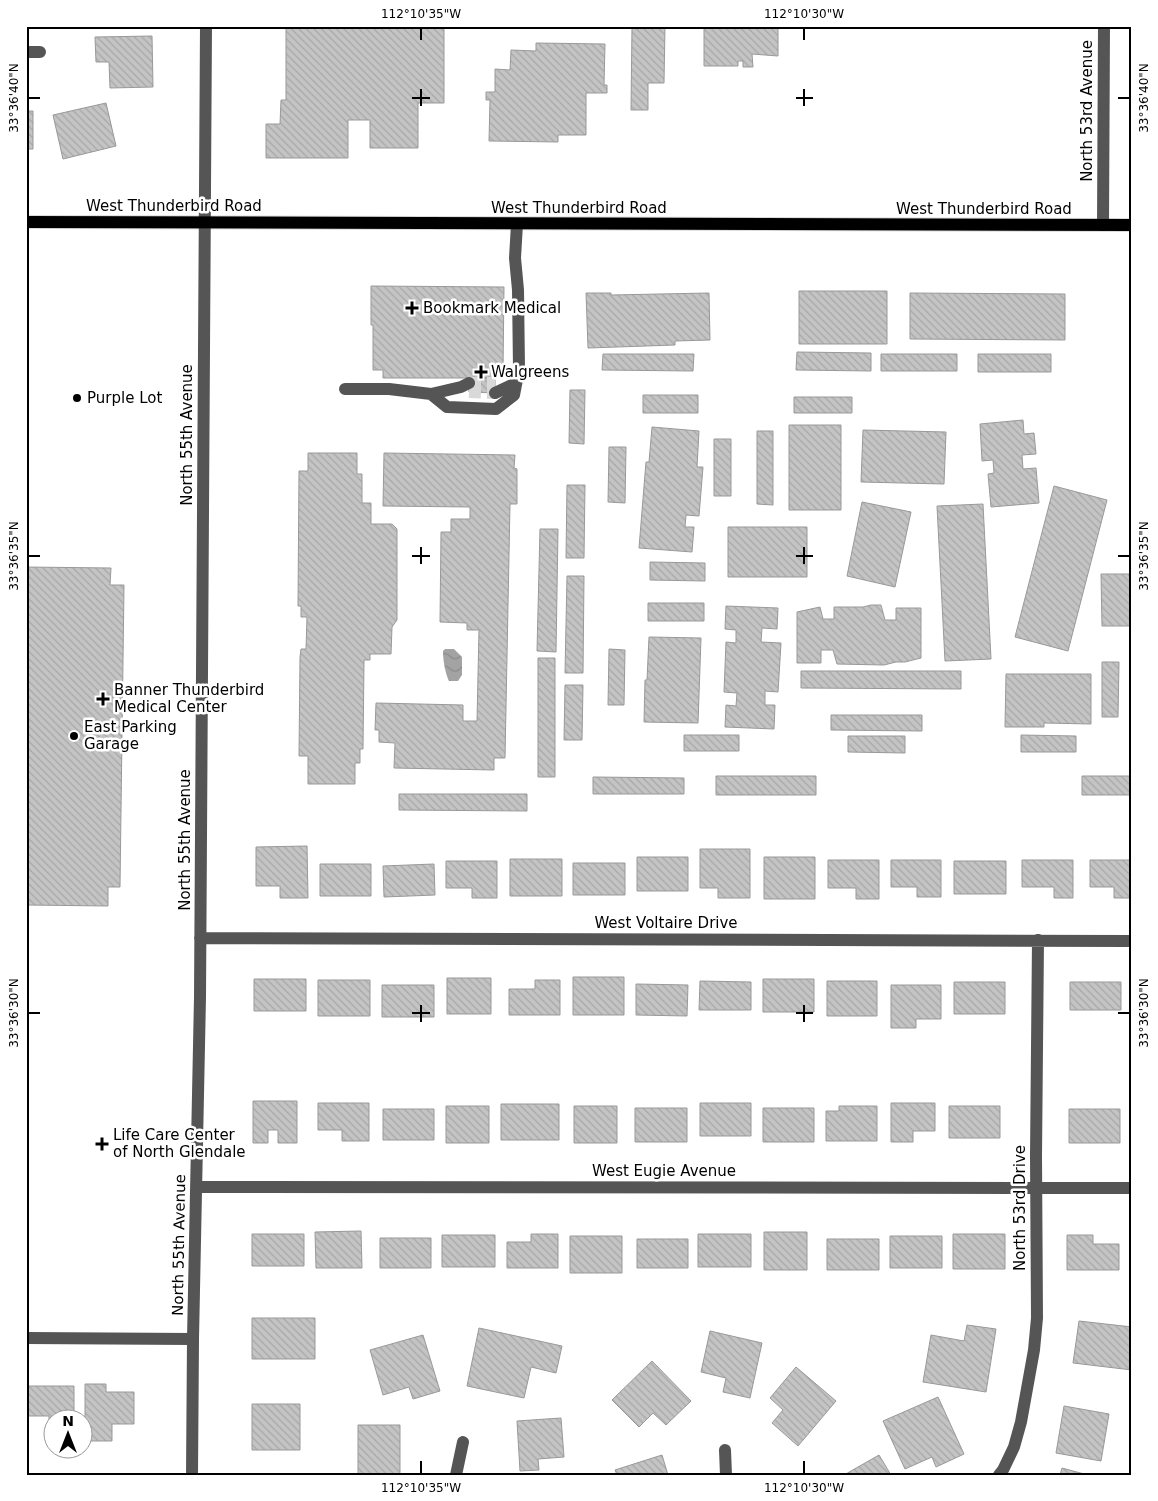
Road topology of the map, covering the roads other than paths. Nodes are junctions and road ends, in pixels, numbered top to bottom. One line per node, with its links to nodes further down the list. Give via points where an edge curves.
1 (206, 26): 6 (street, North 55th Avenue)
2 (1104, 26): 8 (street, North 53rd Avenue)
3 (26, 52): 4 (street)
4 (40, 52)
5 (26, 222): 6 (main road, West Thunderbird Road)
6 (205, 222): 7 (main road, West Thunderbird Road); 15 (street, North 55th Avenue)
7 (517, 224): 8 (main road, West Thunderbird Road); 10 (street, via 519,369)
8 (1104, 225): 9 (main road, West Thunderbird Road)
9 (1132, 225)
10 (516, 383): 12 (street); 14 (street, via 514,395 496,408 446,407)
11 (467, 388): 14 (street)
12 (494, 388)
13 (345, 389): 14 (street, via 389,389)
14 (431, 394)
15 (200, 938): 16 (street, West Voltaire Drive); 18 (street, North 55th Avenue)
16 (1038, 940): 17 (street, West Voltaire Drive); 19 (street, North 53rd Drive)
17 (1132, 941)
18 (197, 1187): 19 (street, West Eugie Avenue); 22 (street, North 55th Avenue)
19 (1037, 1188): 20 (street, West Eugie Avenue); 25 (street, North 53rd Drive, via 1034,1350 1021,1422 1014,1447)
20 (1132, 1188)
21 (26, 1338): 22 (street)
22 (193, 1339): 26 (street, North 55th Avenue)
23 (463, 1442): 27 (street)
24 (725, 1450): 28 (street)
25 (1001, 1472)
26 (192, 1475)
27 (456, 1475)
28 (726, 1475)

